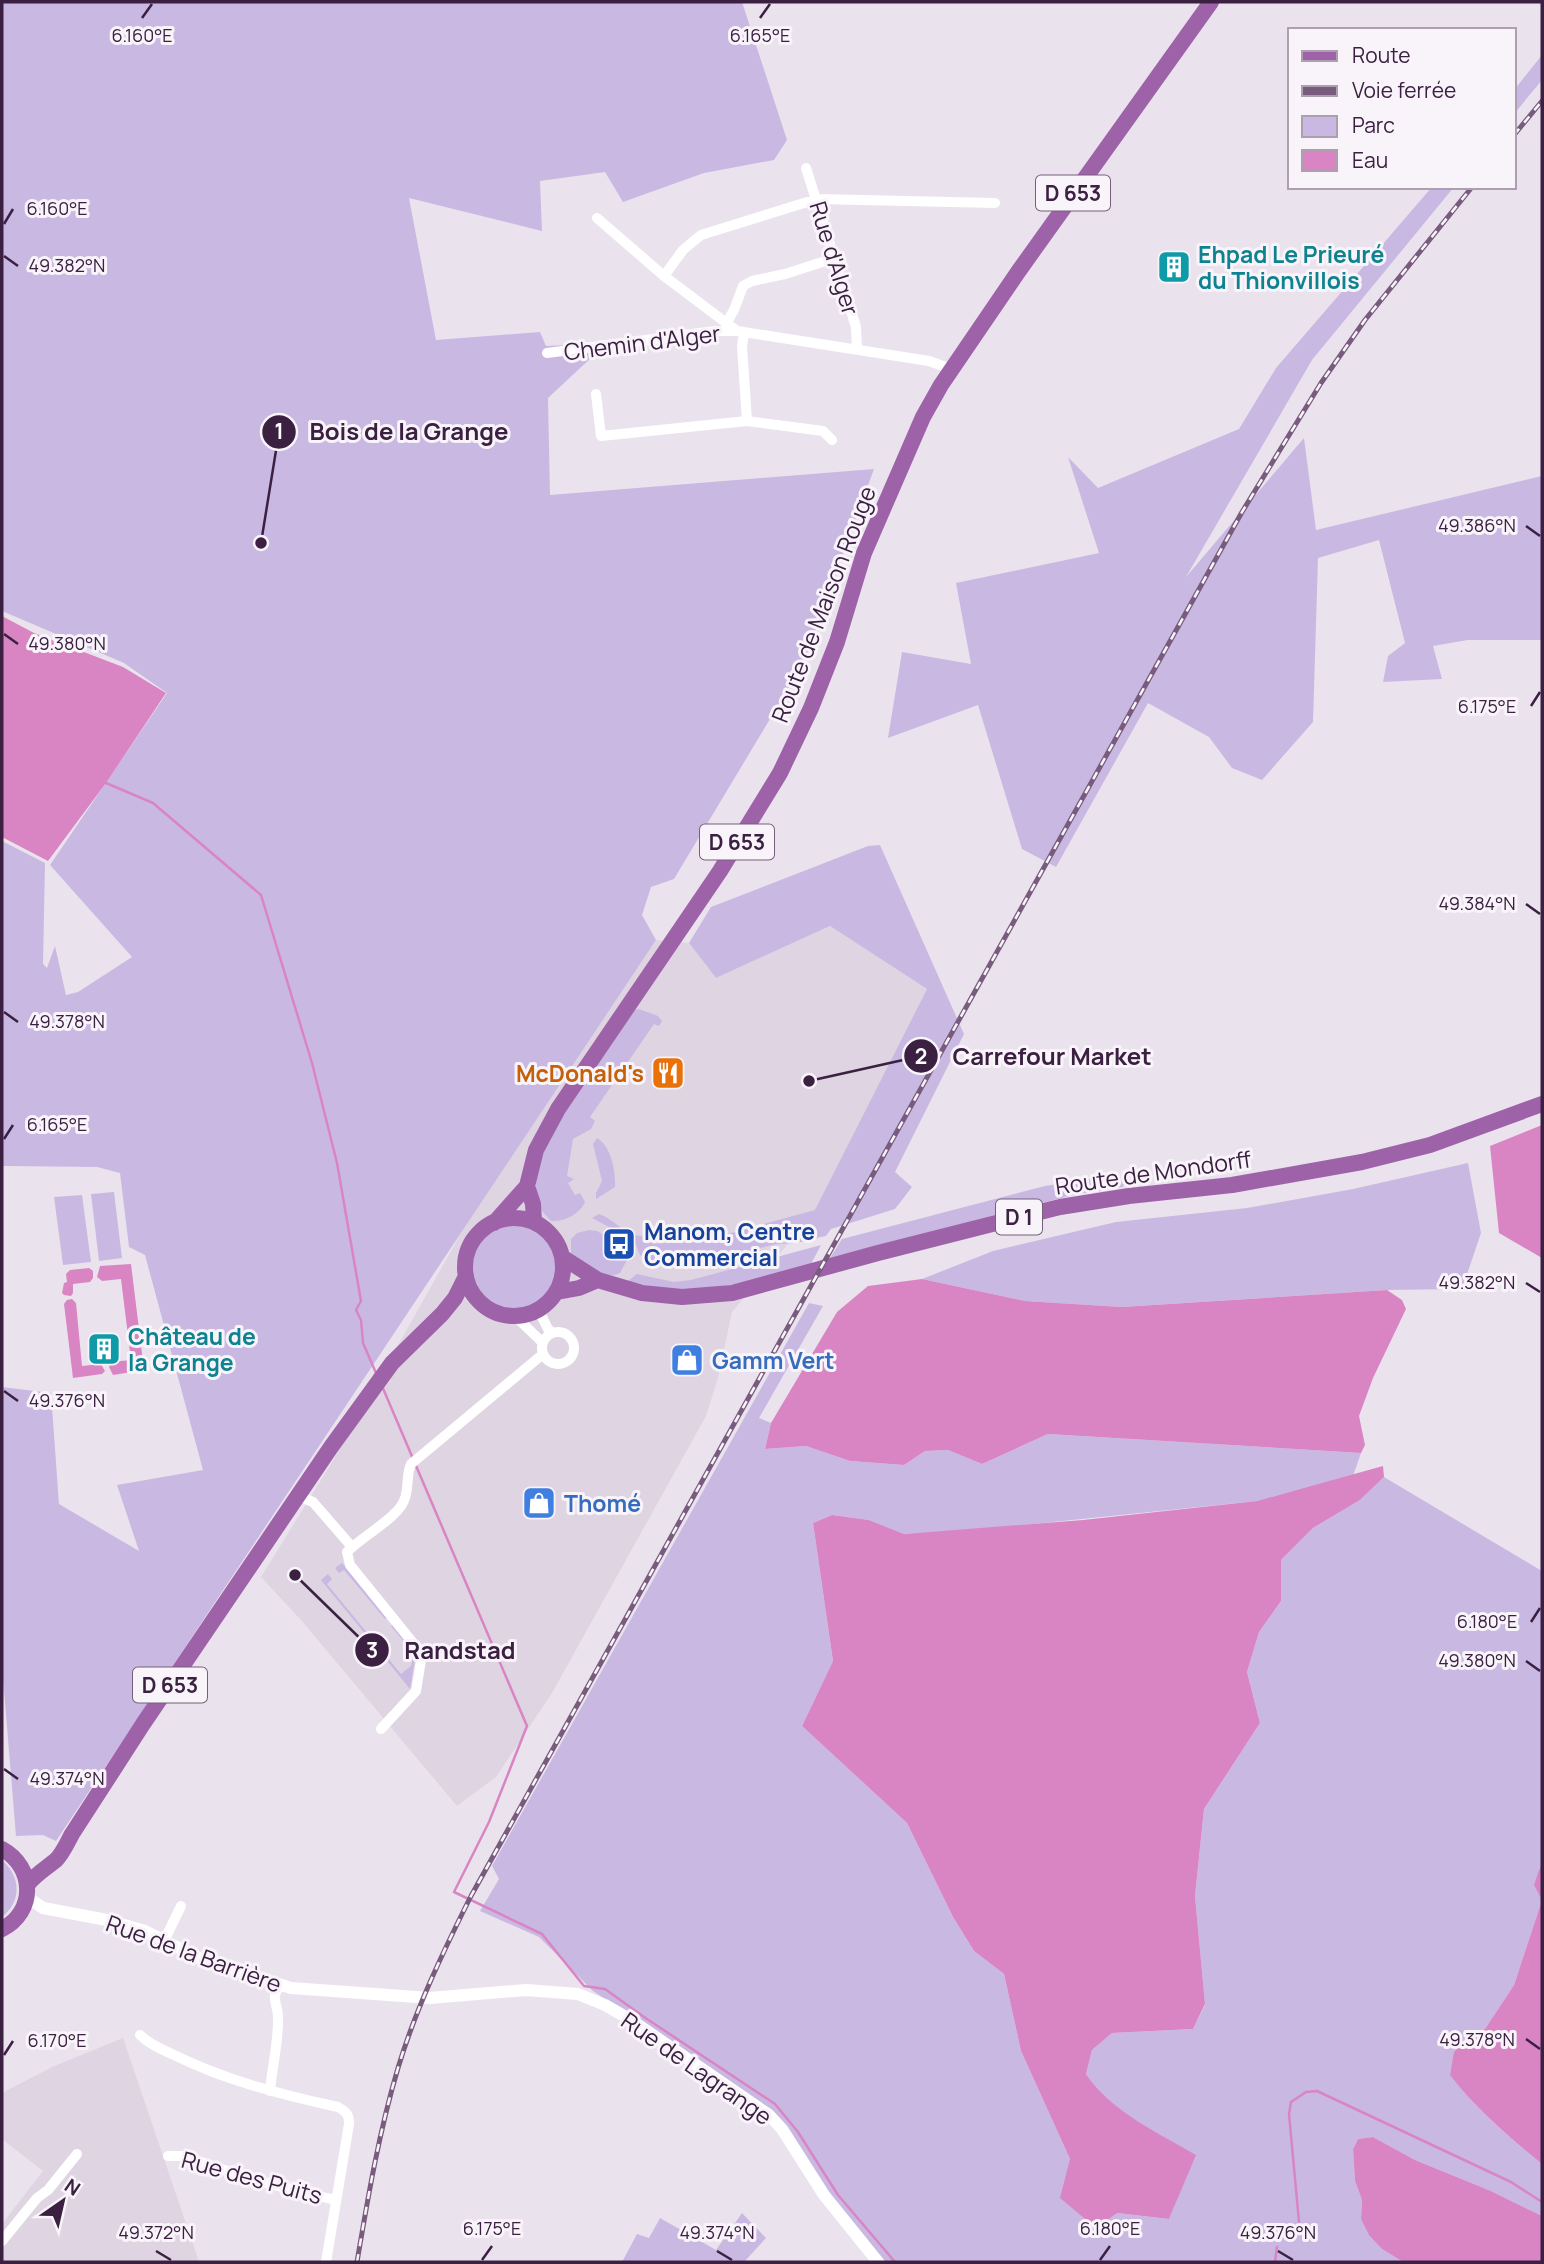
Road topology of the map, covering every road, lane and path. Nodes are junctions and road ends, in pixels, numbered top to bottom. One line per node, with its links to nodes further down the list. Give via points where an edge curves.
1 (1211, 2): 12 (main road, Route de Maison Rouge / D 653)
2 (806, 168): 3 (street, Rue d'Alger)
3 (817, 199): 4 (street); 6 (street, Rue d'Alger); 7 (street, via 701,234)
4 (995, 203)
5 (597, 218): 7 (street)
6 (835, 258): 8 (street, via 743,286); 10 (street, Rue d'Alger)
7 (664, 276): 8 (street)
8 (727, 322): 9 (street)
9 (740, 332): 10 (street, Rue d'Alger); 11 (street, Chemin d'Alger, via 715,331); 14 (street)
10 (858, 349): 12 (street, Rue d'Alger)
11 (547, 353)
12 (951, 369): 17 (main road, Route de Maison Rouge / D 653, via 898,472 864,553 816,697 780,773 720,871 558,1109 536,1150)
13 (596, 394): 14 (street, via 601,436)
14 (747, 421): 15 (street, via 823,430)
15 (832, 440)
16 (1542, 1104): 22 (main road, Route de Mondorff / D 1, via 1430,1144 1362,1162 1060,1208 732,1293 681,1297 642,1293)
17 (527, 1186): 18 (main road); 19 (main road)
18 (534, 1222): 19 (main road, via 507,1219); 20 (main road, via 553,1237)
19 (494, 1223): 21 (main road, via 471,1244)
20 (562, 1257): 22 (main road, D 1); 23 (main road)
21 (466, 1276): 24 (main road); 26 (main road)
22 (598, 1280): 23 (main road)
23 (557, 1292): 25 (main road)
24 (478, 1300): 26 (main road); 27 (main road, via 495,1312)
25 (544, 1307): 27 (main road); 28 (street, via 541,1315)
26 (442, 1314): 31 (main road, D 653, via 392,1363)
27 (515, 1317): 29 (street)
28 (553, 1333): 29 (street); 30 (street, via 571,1337 575,1346 572,1356 557,1364)
29 (543, 1343): 30 (street)
30 (543, 1354): 32 (street, via 411,1464 399,1510)
31 (298, 1496): 32 (street, via 313,1502); 34 (main road, D 653)
32 (350, 1550): 33 (street, via 350,1565 422,1654 416,1691)
33 (381, 1729)
34 (72, 1834): 36 (main road, via 51,1853 36,1860); 37 (main road, via 57,1859 38,1872)
35 (2, 1849): 36 (main road)
36 (17, 1860): 37 (main road)
37 (27, 1891): 39 (main road, via 20,1915); 40 (street, Rue de la Barrière, via 43,1908 124,1924)
38 (181, 1906): 40 (street)
39 (2, 1929)
40 (166, 1939): 41 (street, Rue de la Barrière, via 201,1959)
41 (281, 1986): 42 (street, Rue de la Barrière); 44 (street, via 274,1997 278,2016)
42 (449, 1997): 50 (street, Rue de Lagrange, via 526,1990 578,1994 631,2020 769,2115 824,2196)
43 (140, 2035): 44 (street, via 187,2061)
44 (270, 2091): 47 (street, via 338,2107 349,2116)
45 (76, 2154): 48 (street)
46 (168, 2155): 47 (street, Rue des Puits)
47 (335, 2200): 49 (street)
48 (2, 2241)
49 (326, 2262)
50 (878, 2262)

